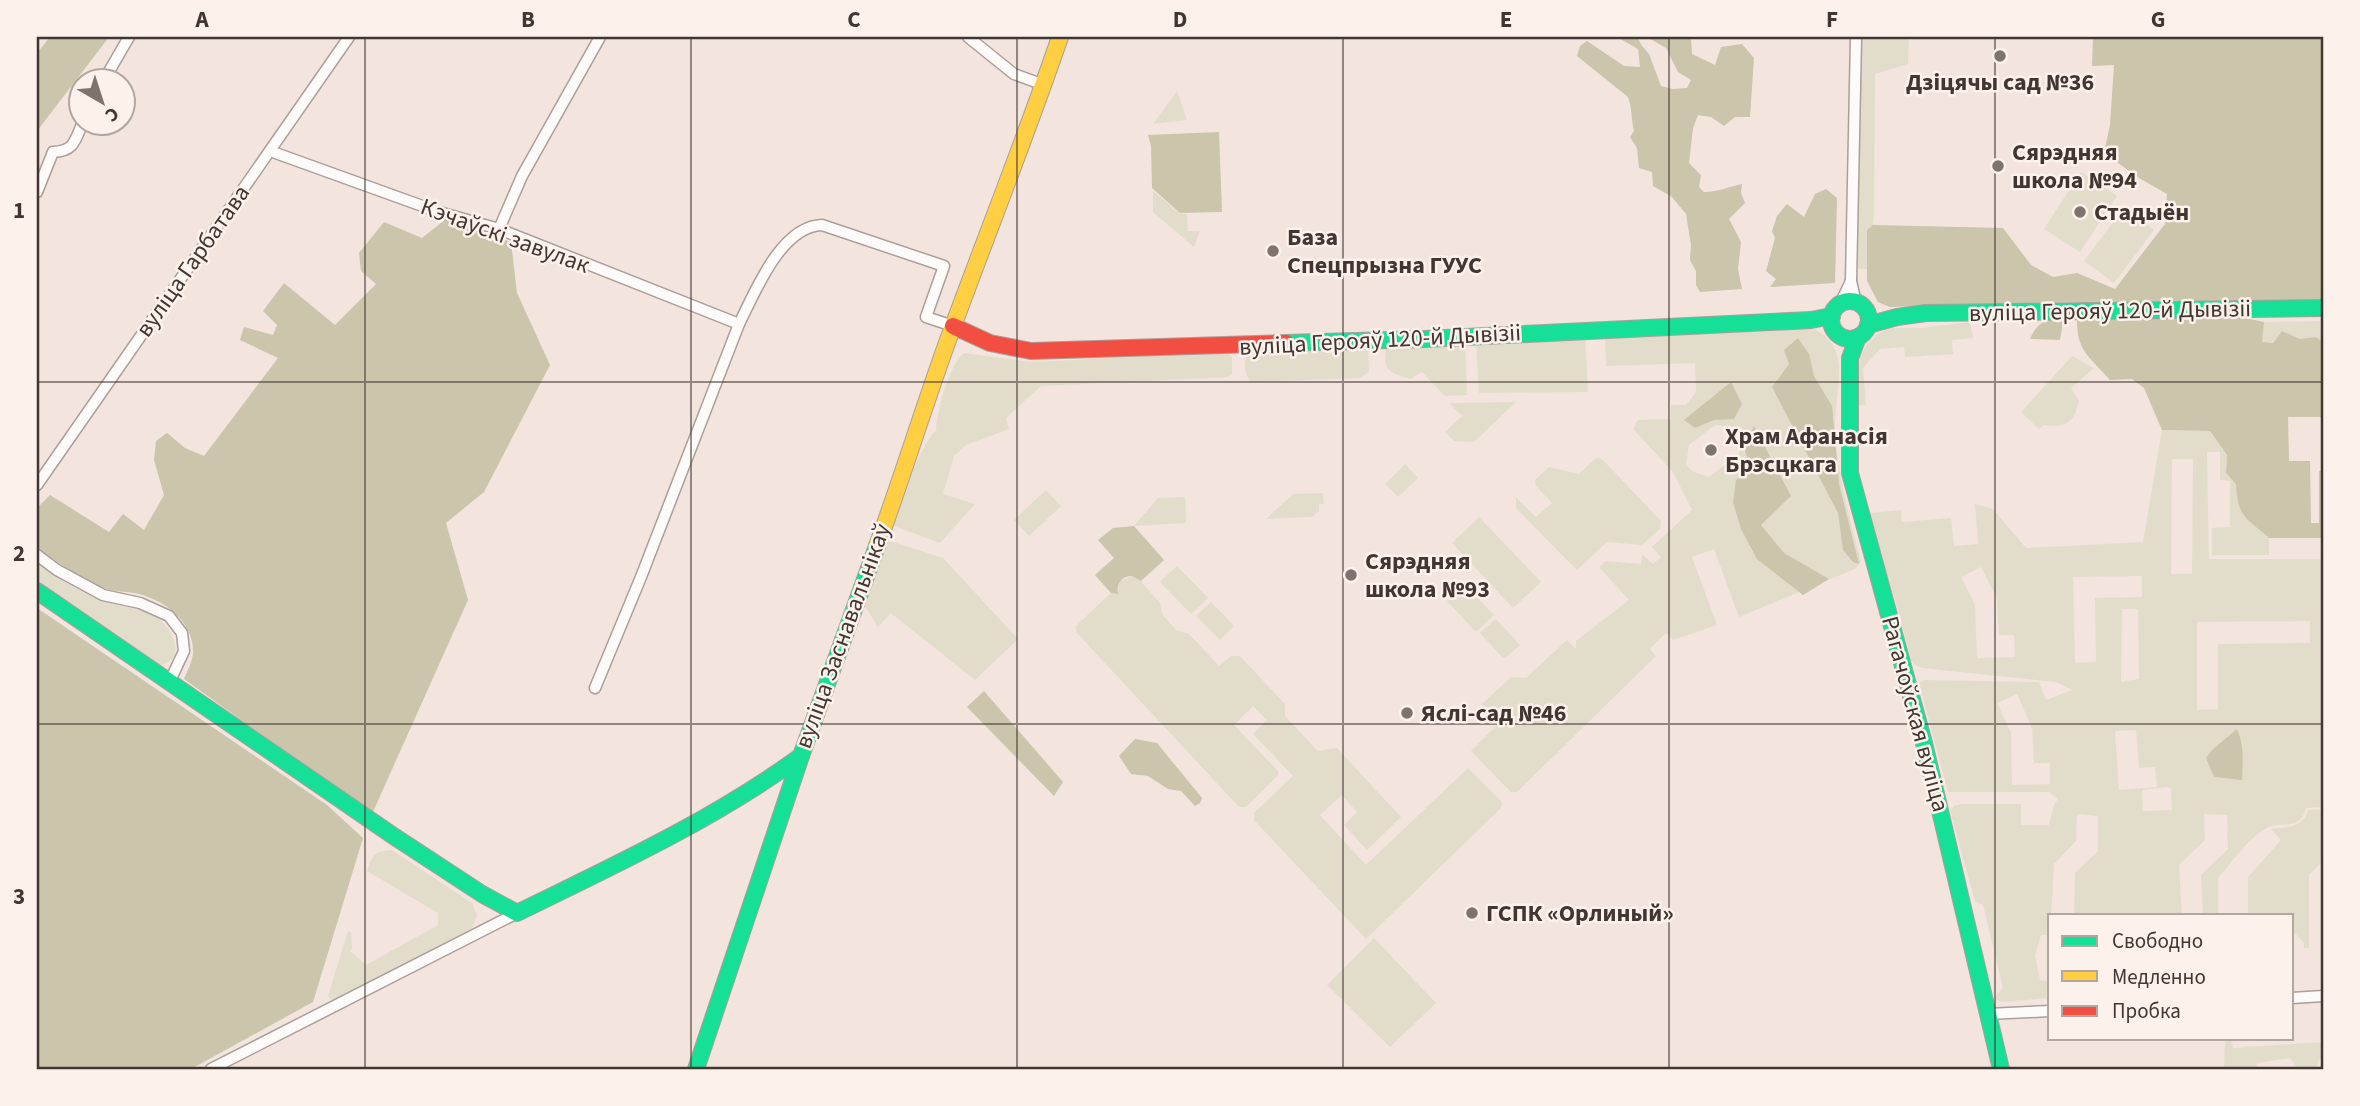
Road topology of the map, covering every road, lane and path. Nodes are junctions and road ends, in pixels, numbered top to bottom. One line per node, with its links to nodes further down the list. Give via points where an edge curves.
1 (129, 37): 7 (street)
2 (349, 37): 10 (street, вуліца Гарбатава)
3 (600, 37): 12 (street, via 522,176)
4 (968, 37): 8 (street, via 1014,75)
5 (1060, 37): 8 (street, вуліца Заснавальнікаў)
6 (1857, 37): 14 (street)
7 (112, 66)
8 (1044, 85): 16 (street, вуліца Заснавальнікаў)
9 (77, 136): 11 (street, via 66,151 53,152)
10 (270, 151): 12 (street, Кэчаўскі завулак); 17 (street, вуліца Гарбатава)
11 (37, 192)
12 (499, 229): 15 (street, Кэчаўскі завулак)
13 (2323, 308): 14 (street, вуліца Герояў 120-й Дывізіі, via 1926,313)
14 (1849, 320): 16 (street, вуліца Герояў 120-й Дывізіі, via 1031,351 979,340); 27 (street, Рагачоўская вуліца, via 1852,486 1924,743)
15 (738, 324): 16 (street, via 780,250 812,225 822,225 944,266 926,317); 21 (street)
16 (953, 326): 22 (street, вуліца Заснавальнікаў)
17 (37, 485)
18 (37, 555): 20 (street, via 103,595 140,603 169,616 182,633 184,652)
19 (37, 591): 20 (street)
20 (170, 681): 23 (street, via 392,835)
21 (595, 688)
22 (800, 756): 23 (street, вуліца Заснавальнікаў, via 766,783 691,828); 29 (street)
23 (517, 913): 28 (street, вуліца Заснавальнікаў)
24 (2323, 996): 25 (street)
25 (2294, 998)
26 (2048, 1011): 27 (street)
27 (1989, 1014): 30 (street, Рагачоўская вуліца)
28 (211, 1069)
29 (696, 1069)
30 (2001, 1069)

